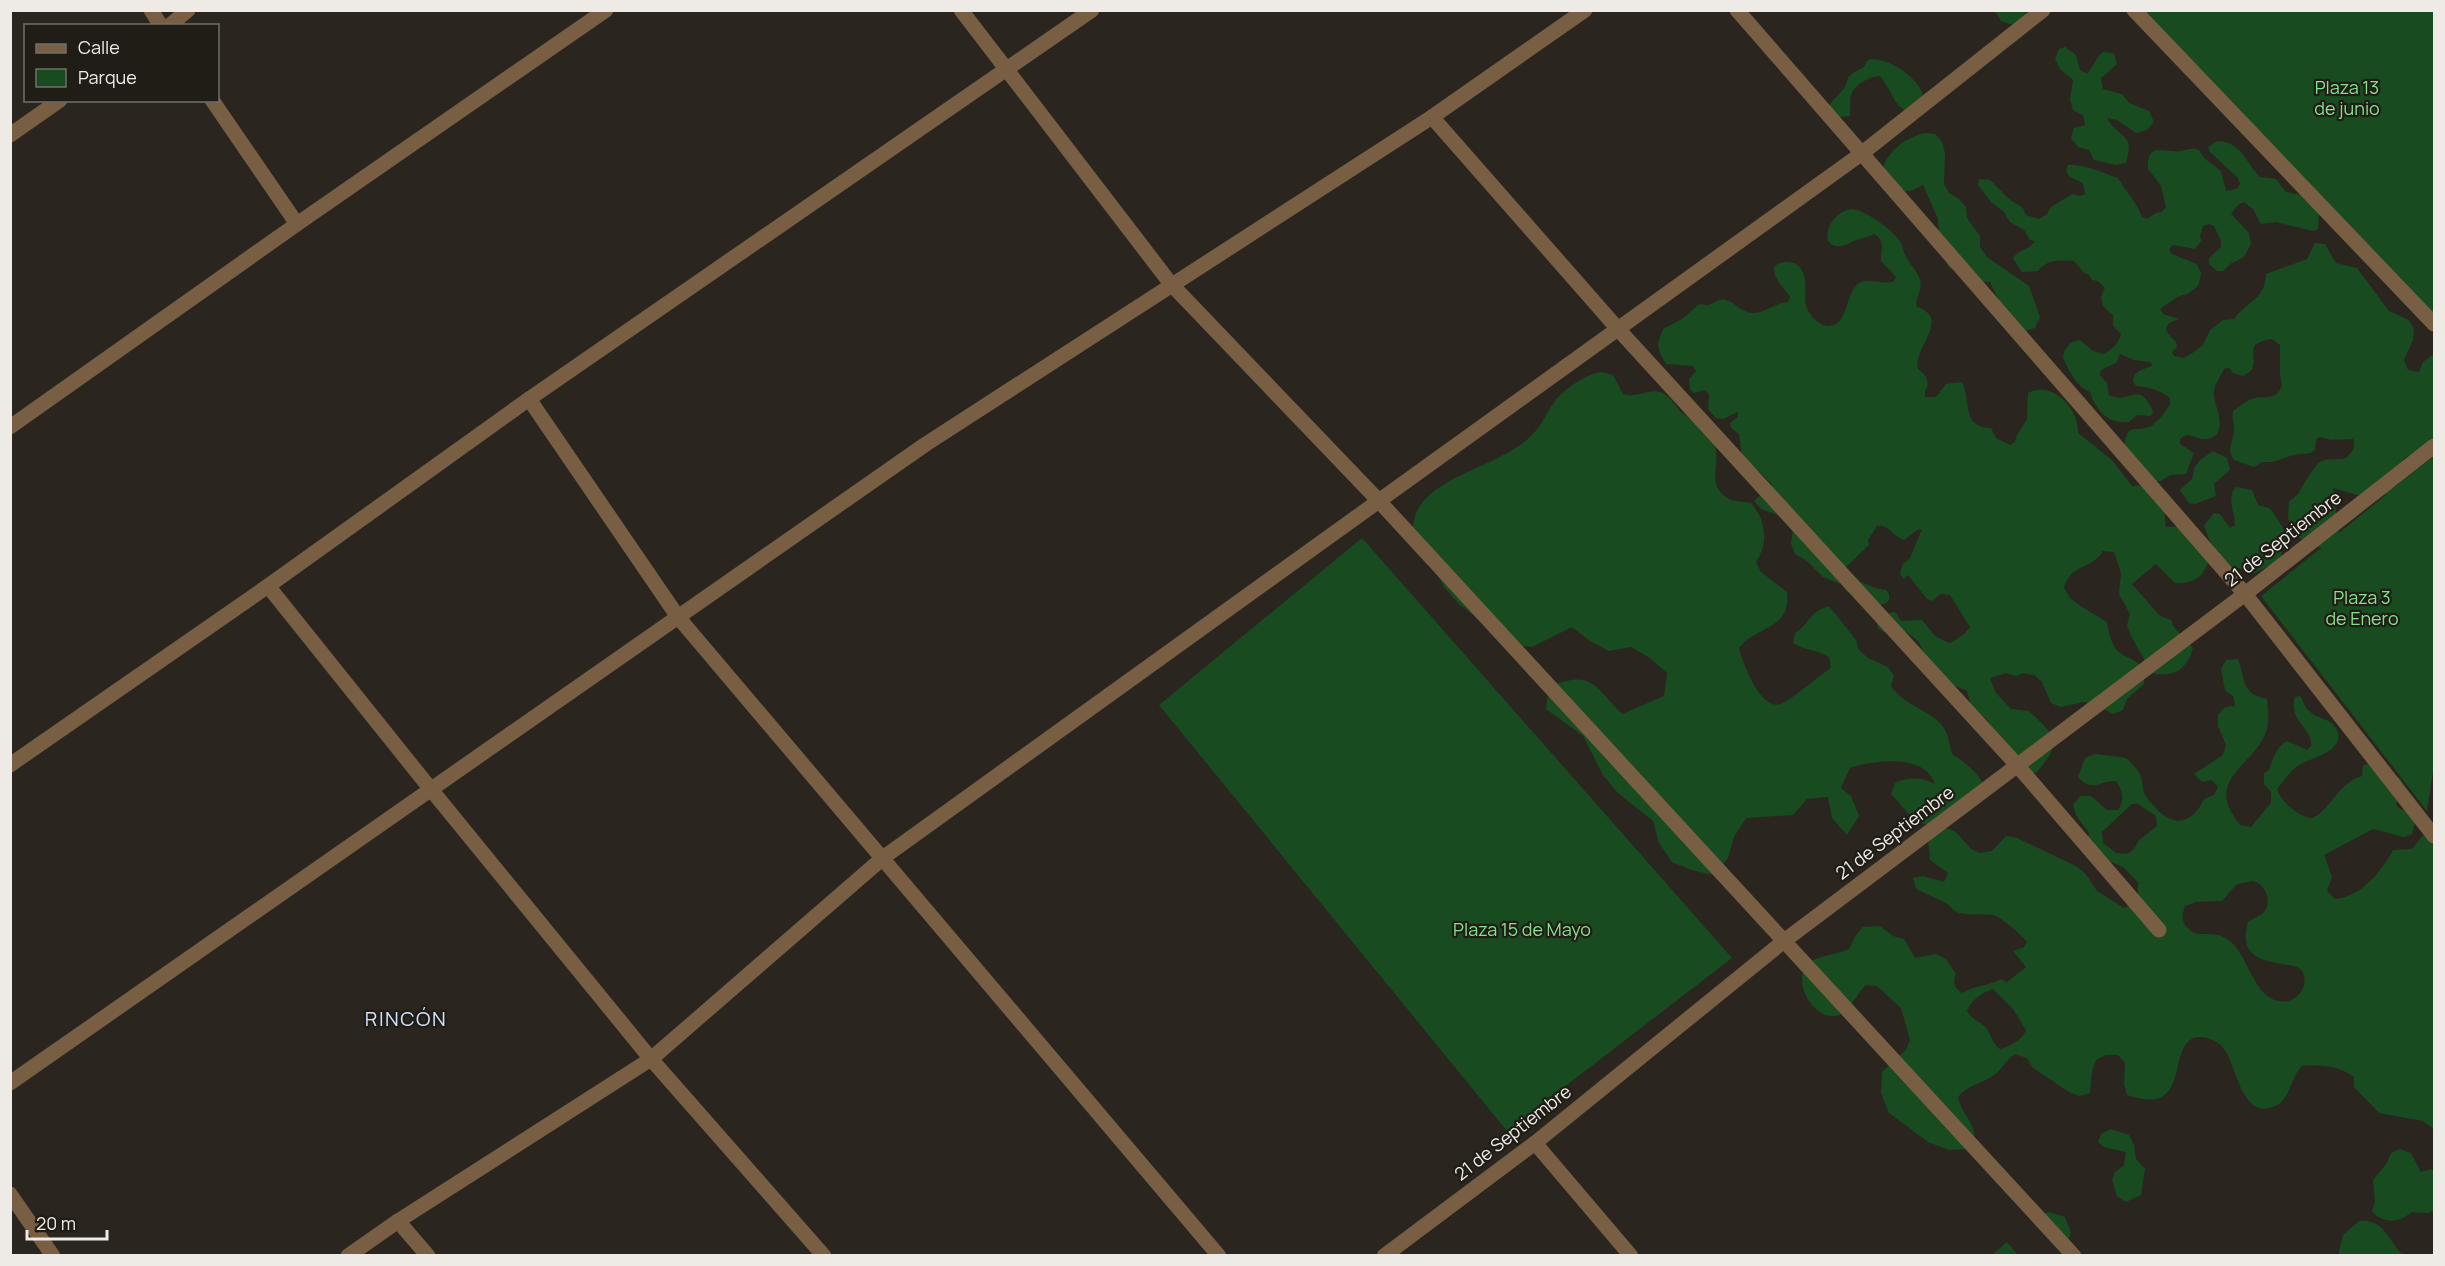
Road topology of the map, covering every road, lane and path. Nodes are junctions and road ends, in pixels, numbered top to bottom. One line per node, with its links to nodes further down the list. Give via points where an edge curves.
1 (152, 10): 10 (street)
2 (188, 10): 11 (street)
3 (606, 10): 18 (street)
4 (961, 10): 12 (street)
5 (1092, 10): 12 (street)
6 (1585, 10): 15 (street)
7 (1737, 10): 17 (street)
8 (2043, 10): 17 (street)
9 (2134, 10): 20 (street)
10 (160, 24)
11 (171, 24)
12 (1006, 70): 19 (street); 22 (street)
13 (57, 102): 16 (street)
14 (213, 102): 18 (street)
15 (1432, 117): 19 (street); 21 (street)
16 (10, 135)
17 (1861, 154): 21 (street); 27 (street)
18 (297, 224): 23 (street)
19 (1172, 284): 25 (street); 28 (street, via 926,444)
20 (2434, 324)
21 (1618, 329): 25 (street); 30 (street)
22 (529, 399): 26 (street); 28 (street)
23 (10, 428)
24 (2434, 446): 27 (street, 21 de Septiembre)
25 (1378, 500): 33 (street); 35 (street)
26 (268, 586): 29 (street); 31 (street)
27 (2245, 594): 30 (street, 21 de Septiembre); 32 (street)
28 (678, 616): 31 (street); 33 (street)
29 (10, 765)
30 (2018, 765): 34 (street); 35 (street, 21 de Septiembre)
31 (430, 789): 36 (street); 37 (street)
32 (2434, 836)
33 (884, 857): 36 (street); 45 (street)
34 (2159, 930)
35 (1784, 941): 38 (street, 21 de Septiembre); 48 (street)
36 (651, 1059): 40 (street); 44 (street)
37 (10, 1083)
38 (1535, 1143): 46 (street, 21 de Septiembre); 47 (street)
39 (10, 1194): 41 (street)
40 (398, 1221): 42 (street); 43 (street)
41 (53, 1256)
42 (348, 1256)
43 (428, 1256)
44 (824, 1256)
45 (1219, 1256)
46 (1384, 1256)
47 (1631, 1256)
48 (2074, 1256)

